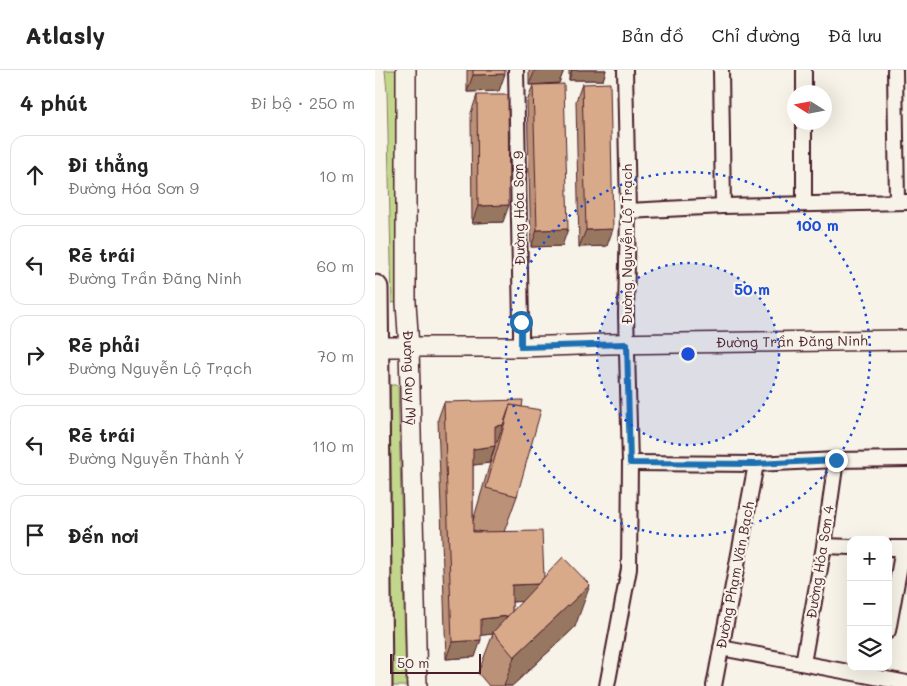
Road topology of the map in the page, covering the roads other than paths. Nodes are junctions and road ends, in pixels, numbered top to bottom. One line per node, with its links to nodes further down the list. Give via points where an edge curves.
1 (406, 70): 17 (street, Đường Quy Mỹ, via 406,303)
2 (516, 70): 18 (street, Đường Hóa Sơn 9)
3 (625, 70): 12 (street, Đường Nguyễn Lộ Trạch)
4 (721, 70): 11 (street)
5 (803, 70): 7 (street)
6 (895, 70): 9 (street)
7 (804, 85)
8 (804, 130): 10 (street)
9 (902, 202): 10 (street)
10 (804, 204): 11 (street)
11 (723, 206): 12 (street)
12 (628, 211): 15 (street, Đường Nguyễn Lộ Trạch)
13 (375, 288): 16 (highway)
14 (907, 340): 15 (street, Đường Trần Đăng Ninh)
15 (627, 344): 18 (street, Đường Trần Đăng Ninh); 21 (street, Đường Nguyễn Lộ Trạch)
16 (376, 347): 17 (street, Đường Trần Đăng Ninh); 32 (highway)
17 (409, 347): 18 (street, Đường Trần Đăng Ninh); 33 (street, Đường Quy Mỹ)
18 (521, 347)
19 (907, 459): 20 (street)
20 (836, 460): 22 (street); 23 (street, Đường Hóa Sơn 4)
21 (630, 463): 22 (street); 34 (street, Đường Nguyễn Lộ Trạch, via 629,569)
22 (756, 464): 28 (street, Đường Phạm Văn Bạch)
23 (824, 546): 24 (street); 29 (street, Đường Hóa Sơn 4)
24 (847, 547)
25 (892, 548): 26 (street)
26 (905, 549): 27 (street)
27 (889, 626)
28 (721, 648): 29 (street); 35 (street, Đường Phạm Văn Bạch)
29 (803, 663): 30 (street)
30 (880, 677): 31 (street)
31 (907, 684)
32 (379, 686)
33 (417, 686)
34 (607, 686)
35 (715, 686)

